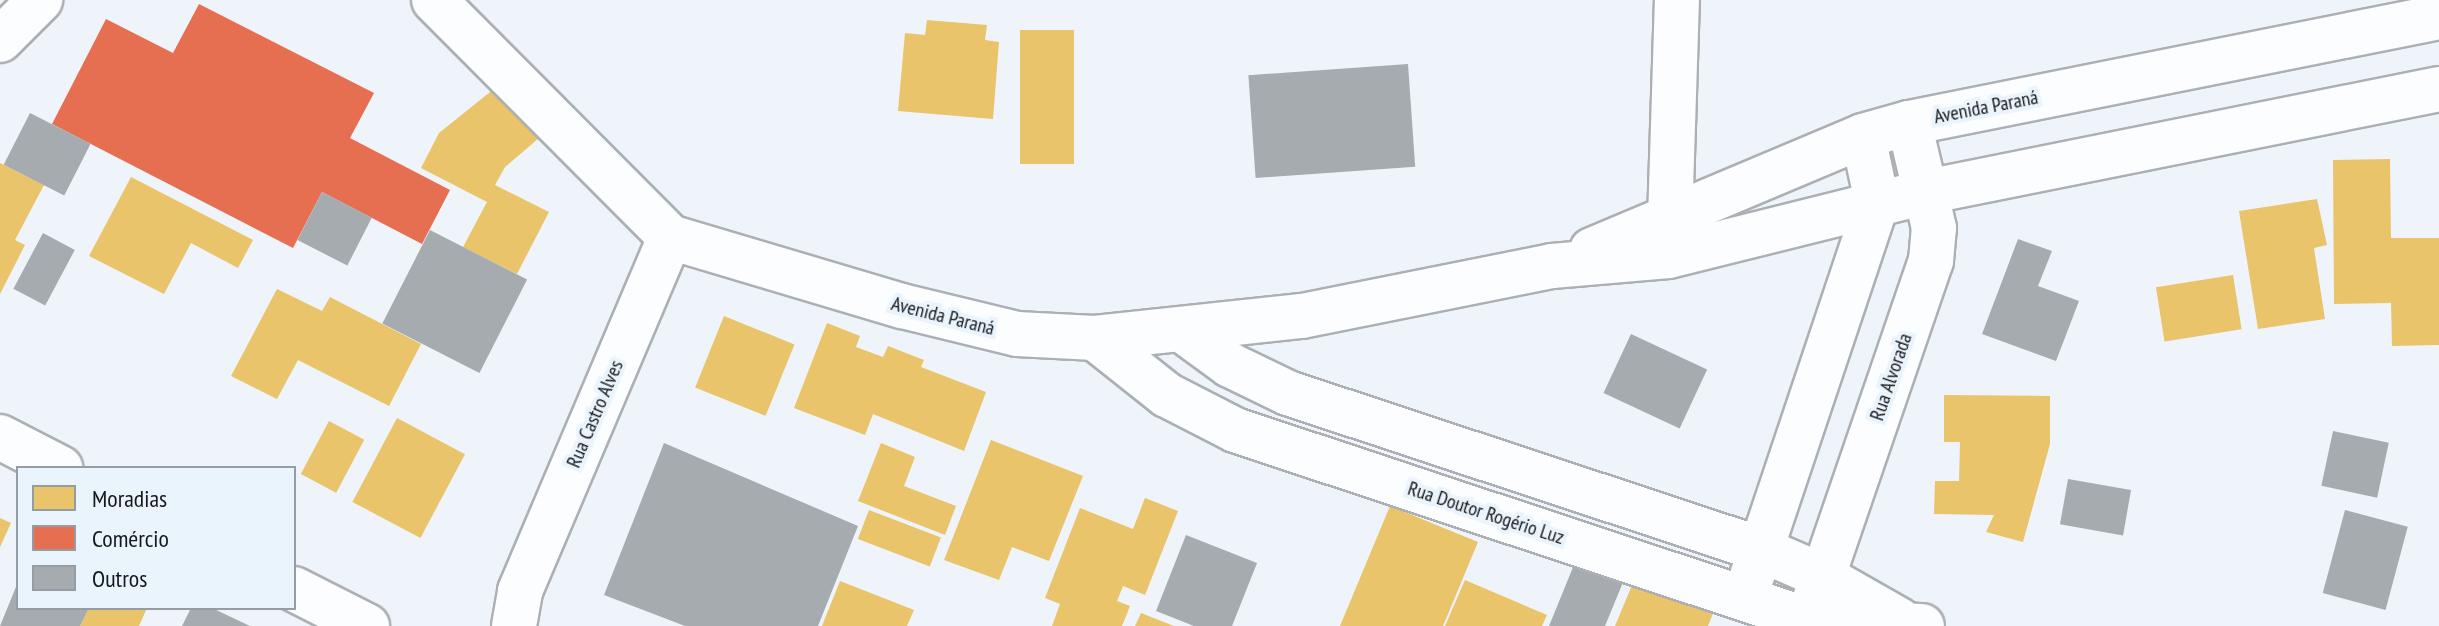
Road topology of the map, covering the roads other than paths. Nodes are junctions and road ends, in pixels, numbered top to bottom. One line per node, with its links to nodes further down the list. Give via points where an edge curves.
1 (40, 0): 5 (street)
2 (434, 0): 11 (street, Avenida Paraná)
3 (1677, 0): 12 (street)
4 (2439, 17): 7 (street, Avenida Paraná)
5 (0, 40)
6 (2439, 89): 9 (street, Avenida Paraná)
7 (1909, 123): 8 (street, Avenida Paraná); 9 (street, Rua Alvorada)
8 (1863, 136): 10 (street); 12 (street, Avenida Paraná)
9 (1926, 192): 10 (street, Avenida Paraná); 18 (street, Rua Alvorada, via 1934,228 1931,261)
10 (1877, 202): 12 (street, Avenida Paraná); 17 (street)
11 (670, 237): 14 (street, Avenida Paraná, via 974,324 1017,334); 20 (street, Rua Castro Alves)
12 (1669, 237): 13 (street, Avenida Paraná, via 1302,316)
13 (1182, 330): 14 (street, Avenida Paraná); 17 (street, Rua Doutor Rogério Luz, via 1230,365 1288,393)
14 (1095, 338): 21 (street, Rua Doutor Rogério Luz, via 1167,395 1235,430)
15 (0, 437): 16 (street)
16 (56, 466)
17 (1762, 550): 18 (street, Rua Doutor Rogério Luz); 21 (street)
18 (1822, 576): 22 (street, Rua Alvorada); 23 (street, Rua Doutor Rogério Luz)
19 (296, 590): 24 (street)
20 (517, 609): 25 (street, Rua Castro Alves)
21 (1738, 613): 22 (street, Rua Doutor Rogério Luz)
22 (1807, 623): 23 (street, Rua Doutor Rogério Luz)
23 (1912, 624)
24 (367, 626)
25 (486, 626)

